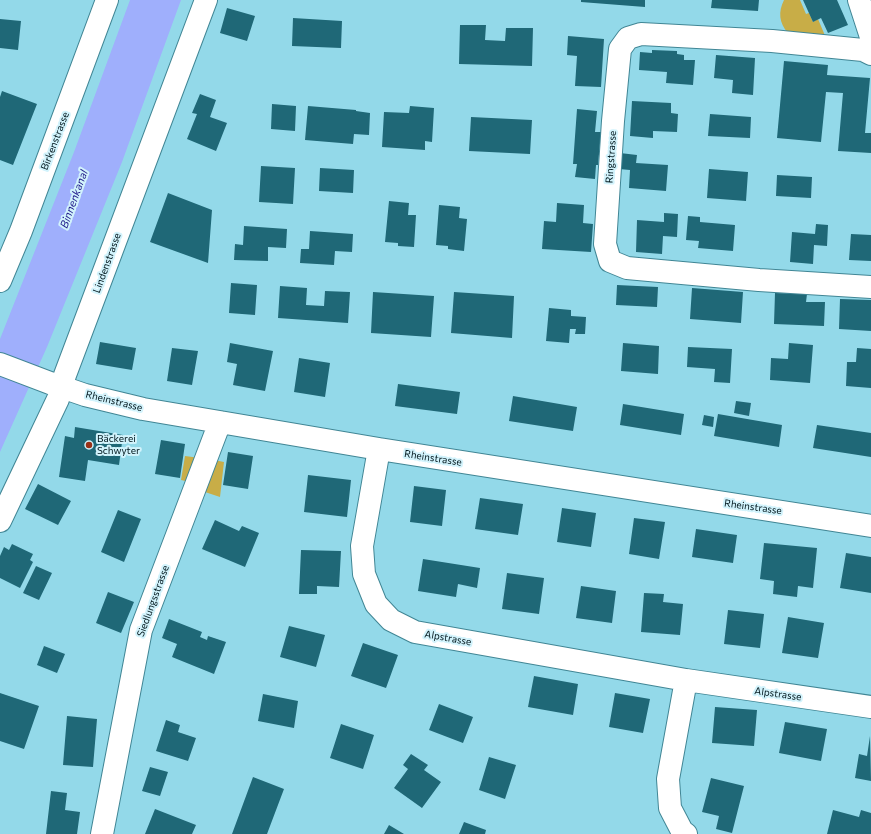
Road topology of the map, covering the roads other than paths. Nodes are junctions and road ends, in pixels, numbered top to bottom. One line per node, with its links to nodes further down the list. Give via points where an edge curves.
1 (107, 0): 6 (street, Birkenstrasse)
2 (206, 0): 9 (street, Lindenstrasse)
3 (859, 0): 4 (street)
4 (871, 37)
5 (871, 54): 7 (street, Ringstrasse, via 863,50 772,41 641,34 628,38 620,49 605,244 610,260 627,268)
6 (0, 281)
7 (871, 287)
8 (0, 364): 9 (street, Rheinstrasse)
9 (56, 385): 10 (street, Rheinstrasse, via 143,409); 12 (street, Lindenstrasse, via 58,399)
10 (220, 422): 11 (street, Rheinstrasse); 16 (street, Siedlungsstrasse, via 141,630)
11 (379, 449): 13 (street, Rheinstrasse); 14 (street, Alpstrasse, via 362,546 364,574 376,604 391,620 415,632)
12 (0, 522)
13 (871, 526)
14 (686, 680): 15 (street, Alpstrasse); 17 (street, via 668,779 670,808)
15 (871, 707)
16 (102, 834)
17 (686, 834)

